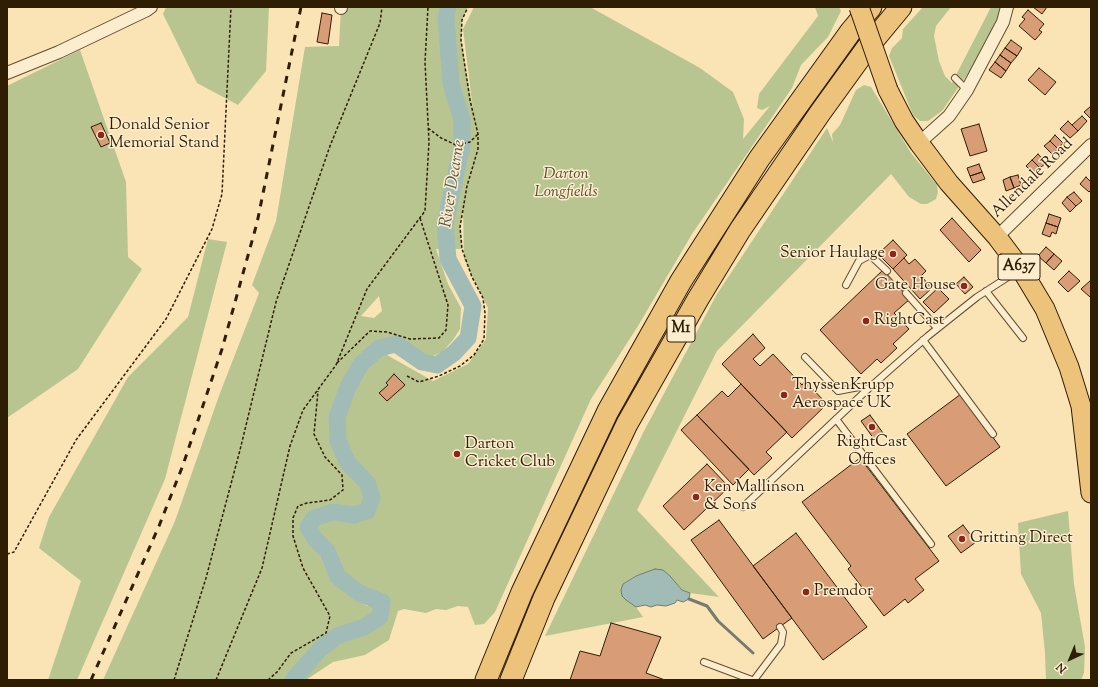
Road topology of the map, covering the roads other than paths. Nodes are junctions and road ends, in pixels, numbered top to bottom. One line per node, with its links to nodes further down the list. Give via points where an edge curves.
1 (151, 7): 6 (street, via 60,52)
2 (859, 7): 9 (highway, A637, bridge, via 888,90)
3 (871, 7): 30 (highway, M1, via 759,159 681,281 608,411 522,592)
4 (901, 7): 31 (highway, M1, via 820,112 740,230 698,299 627,424 544,598)
5 (1007, 7): 8 (street, via 1003,22)
6 (7, 73)
7 (955, 78): 8 (lane)
8 (966, 90): 9 (street, via 949,116)
9 (919, 143): 11 (highway, A637, via 949,183)
10 (1091, 144): 11 (street, Allendale Road)
11 (997, 237): 12 (highway, A637)
12 (1021, 269): 15 (lane); 22 (highway, A637, via 1045,309)
13 (887, 271): 14 (lane, via 870,255 859,261)
14 (846, 285)
15 (986, 291): 17 (lane); 18 (lane)
16 (906, 293): 17 (lane)
17 (937, 328): 19 (lane)
18 (1023, 338)
19 (923, 340): 21 (lane); 24 (lane)
20 (805, 357): 21 (lane, via 838,391 859,387)
21 (868, 389): 23 (lane)
22 (1086, 405): 25 (highway, A637)
23 (836, 419): 26 (lane); 27 (lane)
24 (994, 434)
25 (1091, 493)
26 (744, 507)
27 (931, 544)
28 (780, 626): 32 (lane, via 783,632 781,644)
29 (704, 662): 32 (lane)
30 (486, 680)
31 (511, 680)
32 (753, 680)

